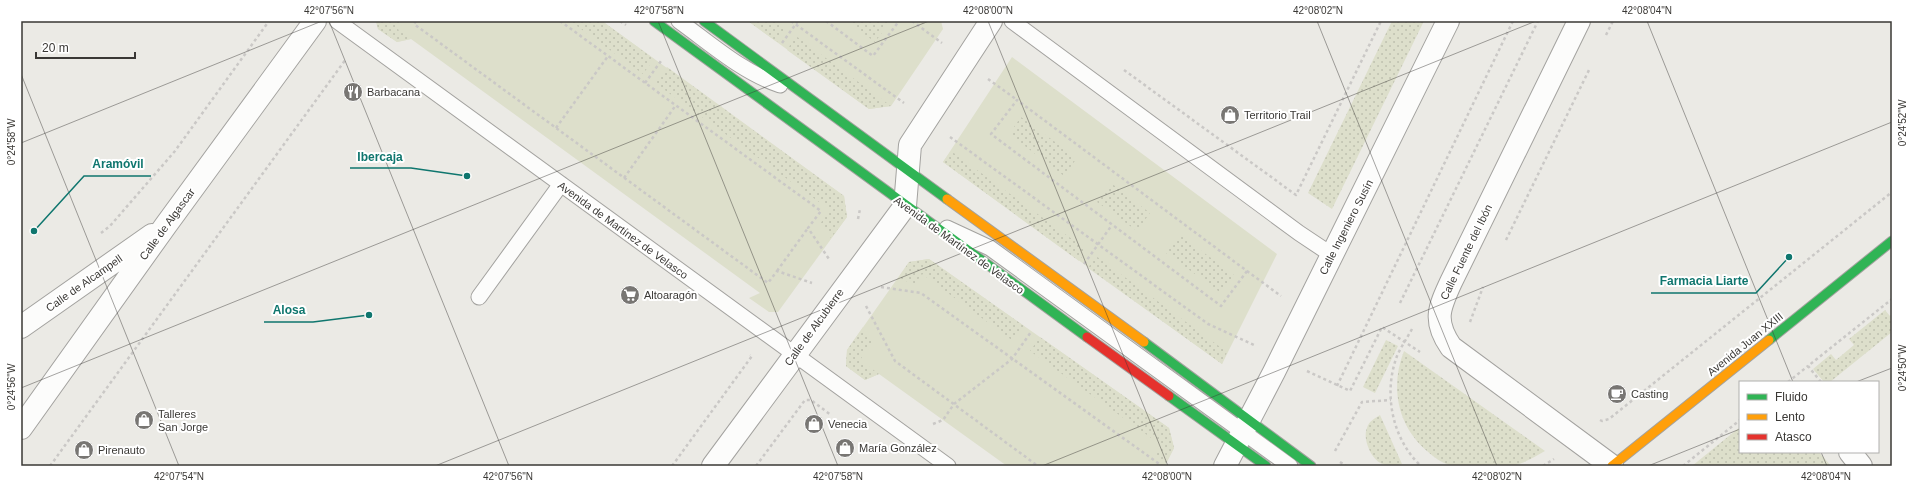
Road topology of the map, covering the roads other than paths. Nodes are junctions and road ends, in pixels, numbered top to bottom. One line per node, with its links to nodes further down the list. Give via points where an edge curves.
1 (315, 21): 14 (street, Calle de Algascar)
2 (337, 21): 11 (lane, Avenida de Martínez de Velasco)
3 (654, 21): 12 (highway, Avenida de Martínez de Velasco)
4 (680, 21): 10 (lane, via 756,74)
5 (704, 21): 10 (highway, Avenida de Martínez de Velasco)
6 (991, 21): 12 (street, via 910,145)
7 (1012, 21): 16 (lane, via 1299,233)
8 (1448, 21): 16 (street, Calle Ingeniero Susín)
9 (1579, 21): 29 (street, Calle Fuente del Ibón, via 1451,282 1440,306 1440,318 1445,339 1451,347)
10 (800, 91): 12 (highway, Avenida de Martínez de Velasco)
11 (561, 184): 17 (lane); 19 (lane, Avenida de Martínez de Velasco)
12 (907, 187): 13 (highway, Avenida de Martínez de Velasco); 19 (street, Calle de Alcubierre); 21 (highway, Avenida de Martínez de Velasco)
13 (924, 219): 21 (lane, via 990,248)
14 (166, 225): 18 (street, Calle de Alcampell); 20 (street, Calle de Algascar)
15 (1892, 242): 29 (highway, Avenida Juan XXIII)
16 (1332, 254): 21 (street, Calle Ingeniero Susín)
17 (479, 297)
18 (21, 327)
19 (794, 354): 23 (street, Calle de Alcubierre); 24 (lane, Avenida de Martínez de Velasco)
20 (21, 428)
21 (1242, 432): 25 (street, Calle Ingeniero Susín); 26 (highway, Avenida de Martínez de Velasco); 27 (lane); 28 (highway, Avenida de Martínez de Velasco)
22 (1851, 453): 30 (street)
23 (713, 466)
24 (948, 466)
25 (1225, 466)
26 (1266, 466)
27 (1290, 466)
28 (1311, 466)
29 (1612, 466)
30 (1861, 466)

